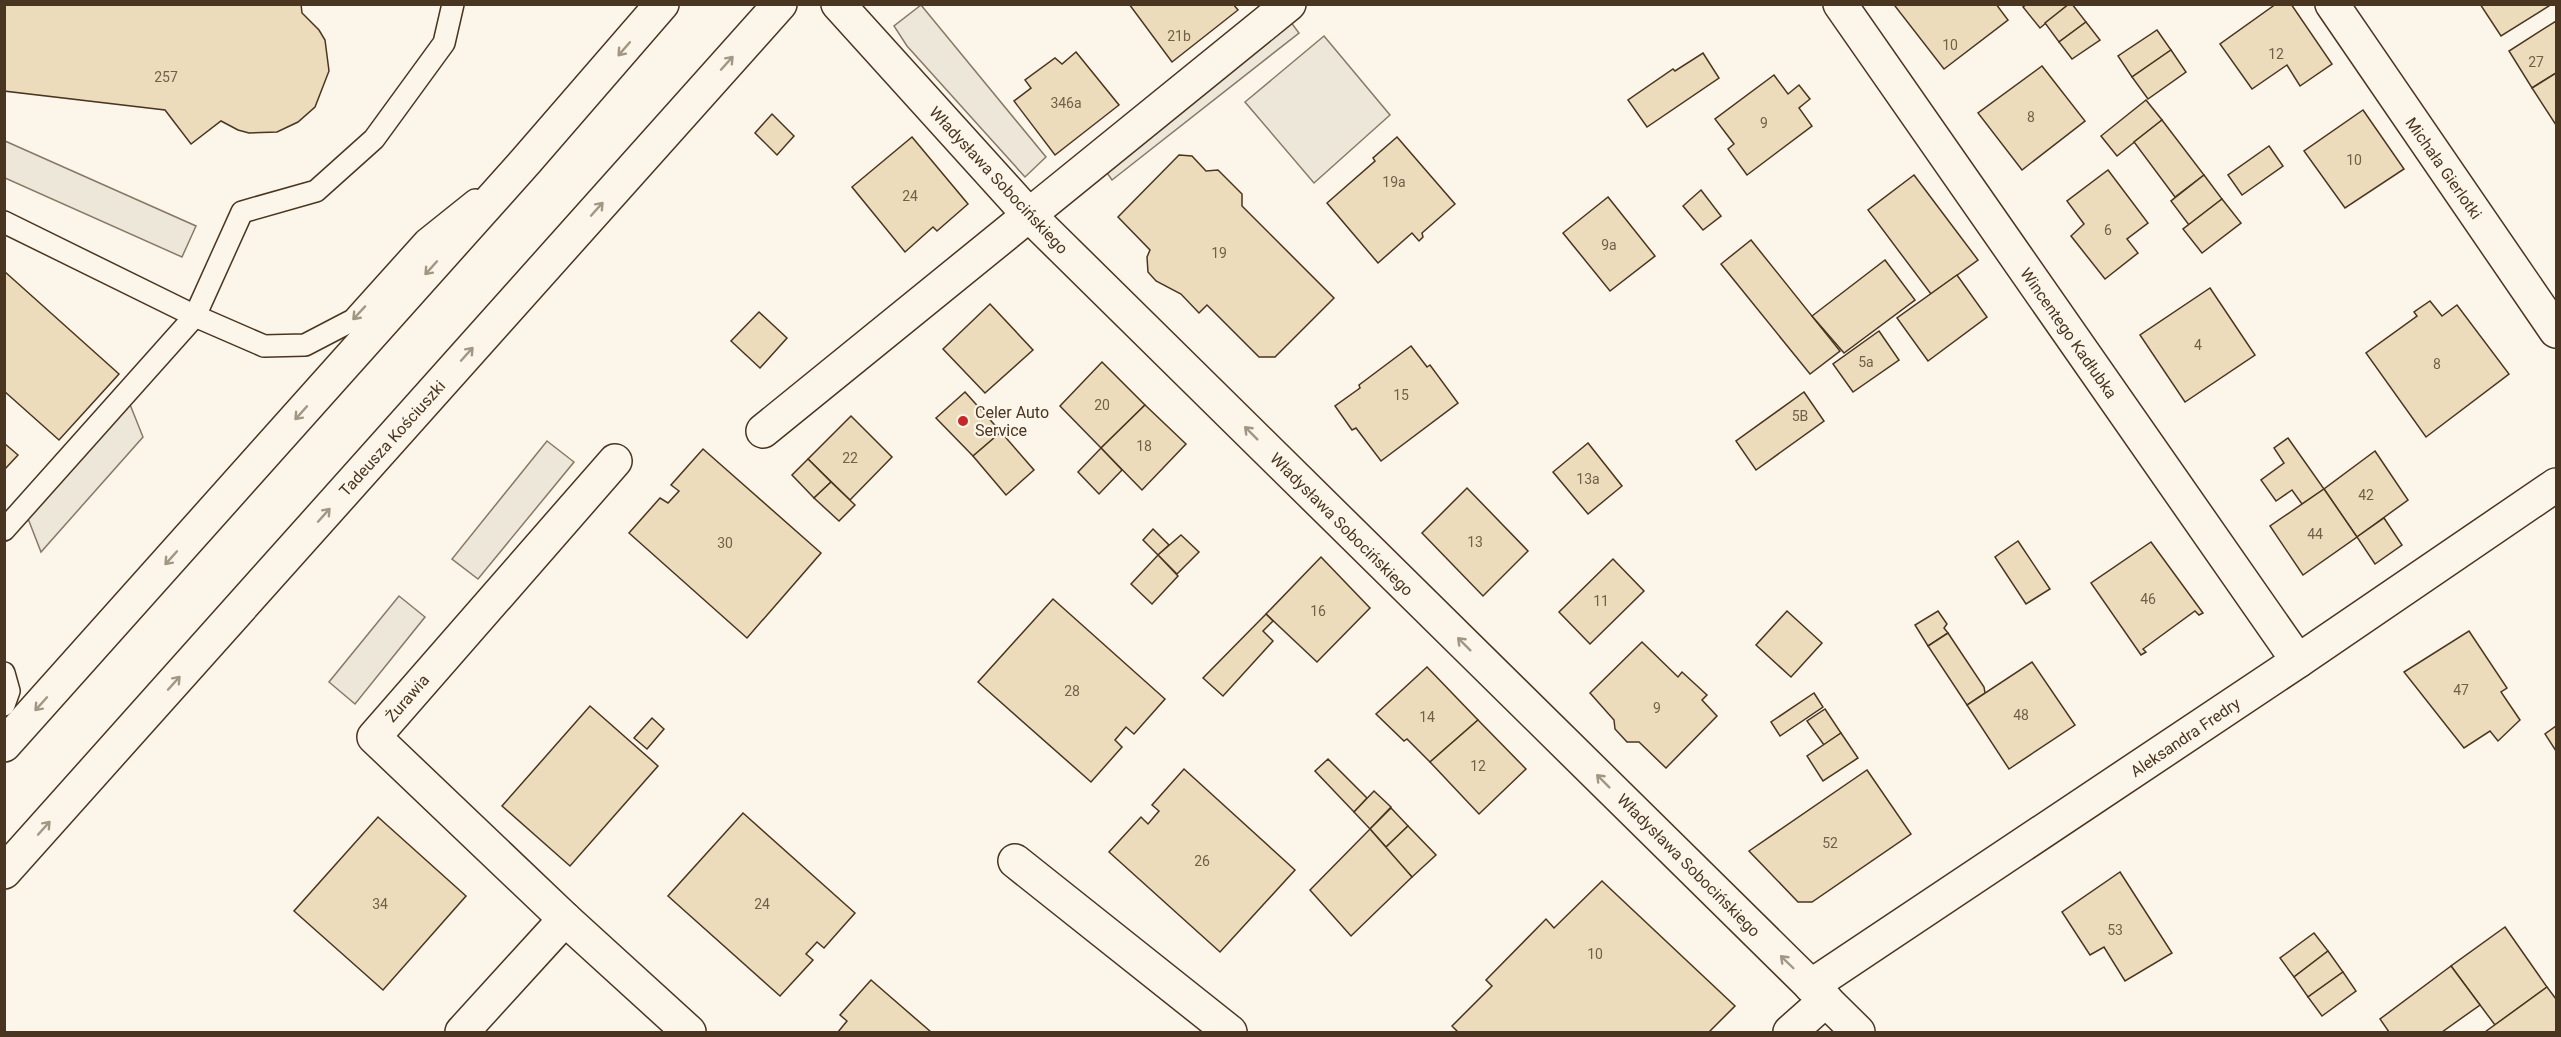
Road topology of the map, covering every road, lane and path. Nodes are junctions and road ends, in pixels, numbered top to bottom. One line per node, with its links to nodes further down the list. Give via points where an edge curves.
1 (453, 4): 11 (lane, via 444,43 374,139 316,191 242,212)
2 (662, 4): 8 (street, one-way to 8)
3 (780, 4): 22 (street, Tadeusza Kościuszki, one-way to 3)
4 (838, 4): 9 (street, Władysława Sobocińskiego)
5 (1289, 4): 9 (street)
6 (1840, 4): 17 (street, Wincentego Kadłubka)
7 (2332, 4): 12 (street, Michała Gierlotki)
8 (526, 161): 11 (lane, one-way to 11, via 425,240 352,320 304,345 264,346); 20 (street, one-way to 20)
9 (1029, 215): 13 (street); 24 (street, Władysława Sobocińskiego, one-way to 9)
10 (4, 222): 11 (lane)
11 (195, 316): 16 (lane)
12 (2556, 331)
13 (763, 431)
14 (615, 461): 23 (street, Żurawia, via 374,737)
15 (2556, 485): 17 (street, Aleksandra Fredry)
16 (4, 530)
17 (2298, 662): 24 (street, Aleksandra Fredry)
18 (4, 674): 19 (lane, via 9,691)
19 (4, 705)
20 (4, 745)
21 (1015, 861): 27 (street)
22 (4, 872)
23 (565, 919): 25 (street); 26 (street, Żurawia)
24 (1819, 993): 28 (street, Aleksandra Fredry); 29 (street, Władysława Sobocińskiego)
25 (462, 1032)
26 (689, 1032)
27 (1230, 1032)
28 (1790, 1032)
29 (1858, 1032)

